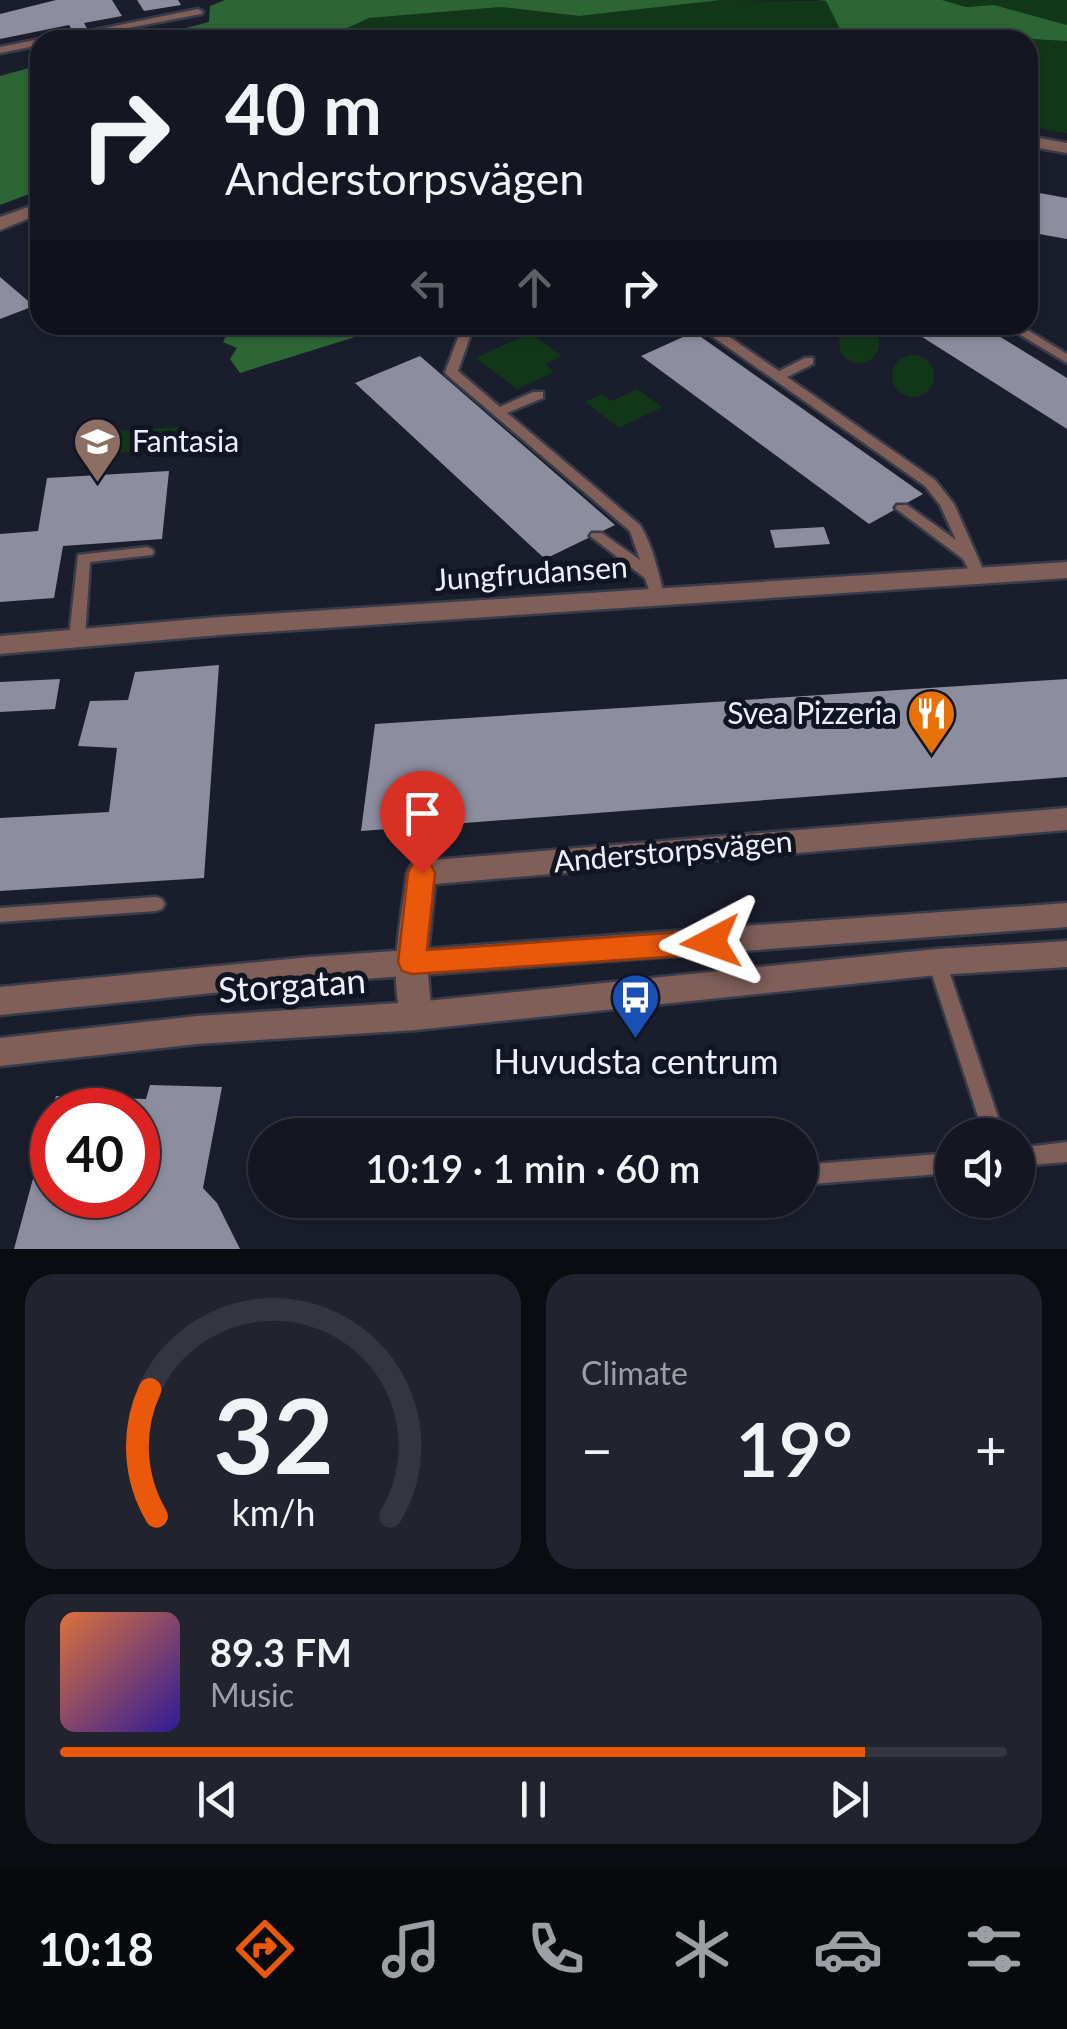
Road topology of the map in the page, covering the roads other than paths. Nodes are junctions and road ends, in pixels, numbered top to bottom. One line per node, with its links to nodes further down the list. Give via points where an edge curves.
1 (198, 12): 2 (lane)
2 (104, 30)
3 (30, 44): 4 (lane)
4 (0, 50)
5 (1038, 143): 6 (street)
6 (1067, 148)
7 (30, 212): 8 (street)
8 (0, 224)
9 (464, 335): 18 (lane, via 451,372)
10 (717, 335): 16 (lane)
11 (1027, 335): 13 (lane)
12 (1067, 340): 13 (lane)
13 (1050, 349): 14 (lane)
14 (1067, 359)
15 (809, 361): 16 (lane)
16 (778, 377): 22 (lane, via 930,483 954,511)
17 (538, 395): 18 (lane)
18 (499, 412): 24 (lane, via 635,528)
19 (902, 508): 22 (lane)
20 (596, 536): 24 (lane)
21 (148, 552): 25 (lane, via 83,558)
22 (973, 565): 23 (street, Jungfrudansen); 24 (street, Jungfrudansen)
23 (1067, 570)
24 (656, 588): 25 (street, Jungfrudansen, via 374,618)
25 (77, 638): 26 (street, Jungfrudansen)
26 (0, 645)
27 (1067, 819): 32 (street, Anderstorpsvägen, via 422,873)
28 (156, 904): 30 (lane)
29 (1067, 915): 32 (street, Storgatan)
30 (0, 916)
31 (1067, 954): 33 (street, Storgatan)
32 (412, 962): 34 (street, Storgatan); 35 (street, Anderstorpsvägen)
33 (937, 962): 35 (street, Storgatan); 37 (lane)
34 (0, 1002)
35 (416, 1016): 36 (street, Storgatan)
36 (0, 1052)
37 (988, 1118)
38 (1067, 1152): 39 (lane)
39 (1035, 1155)
40 (935, 1164): 41 (lane)
41 (818, 1174)

